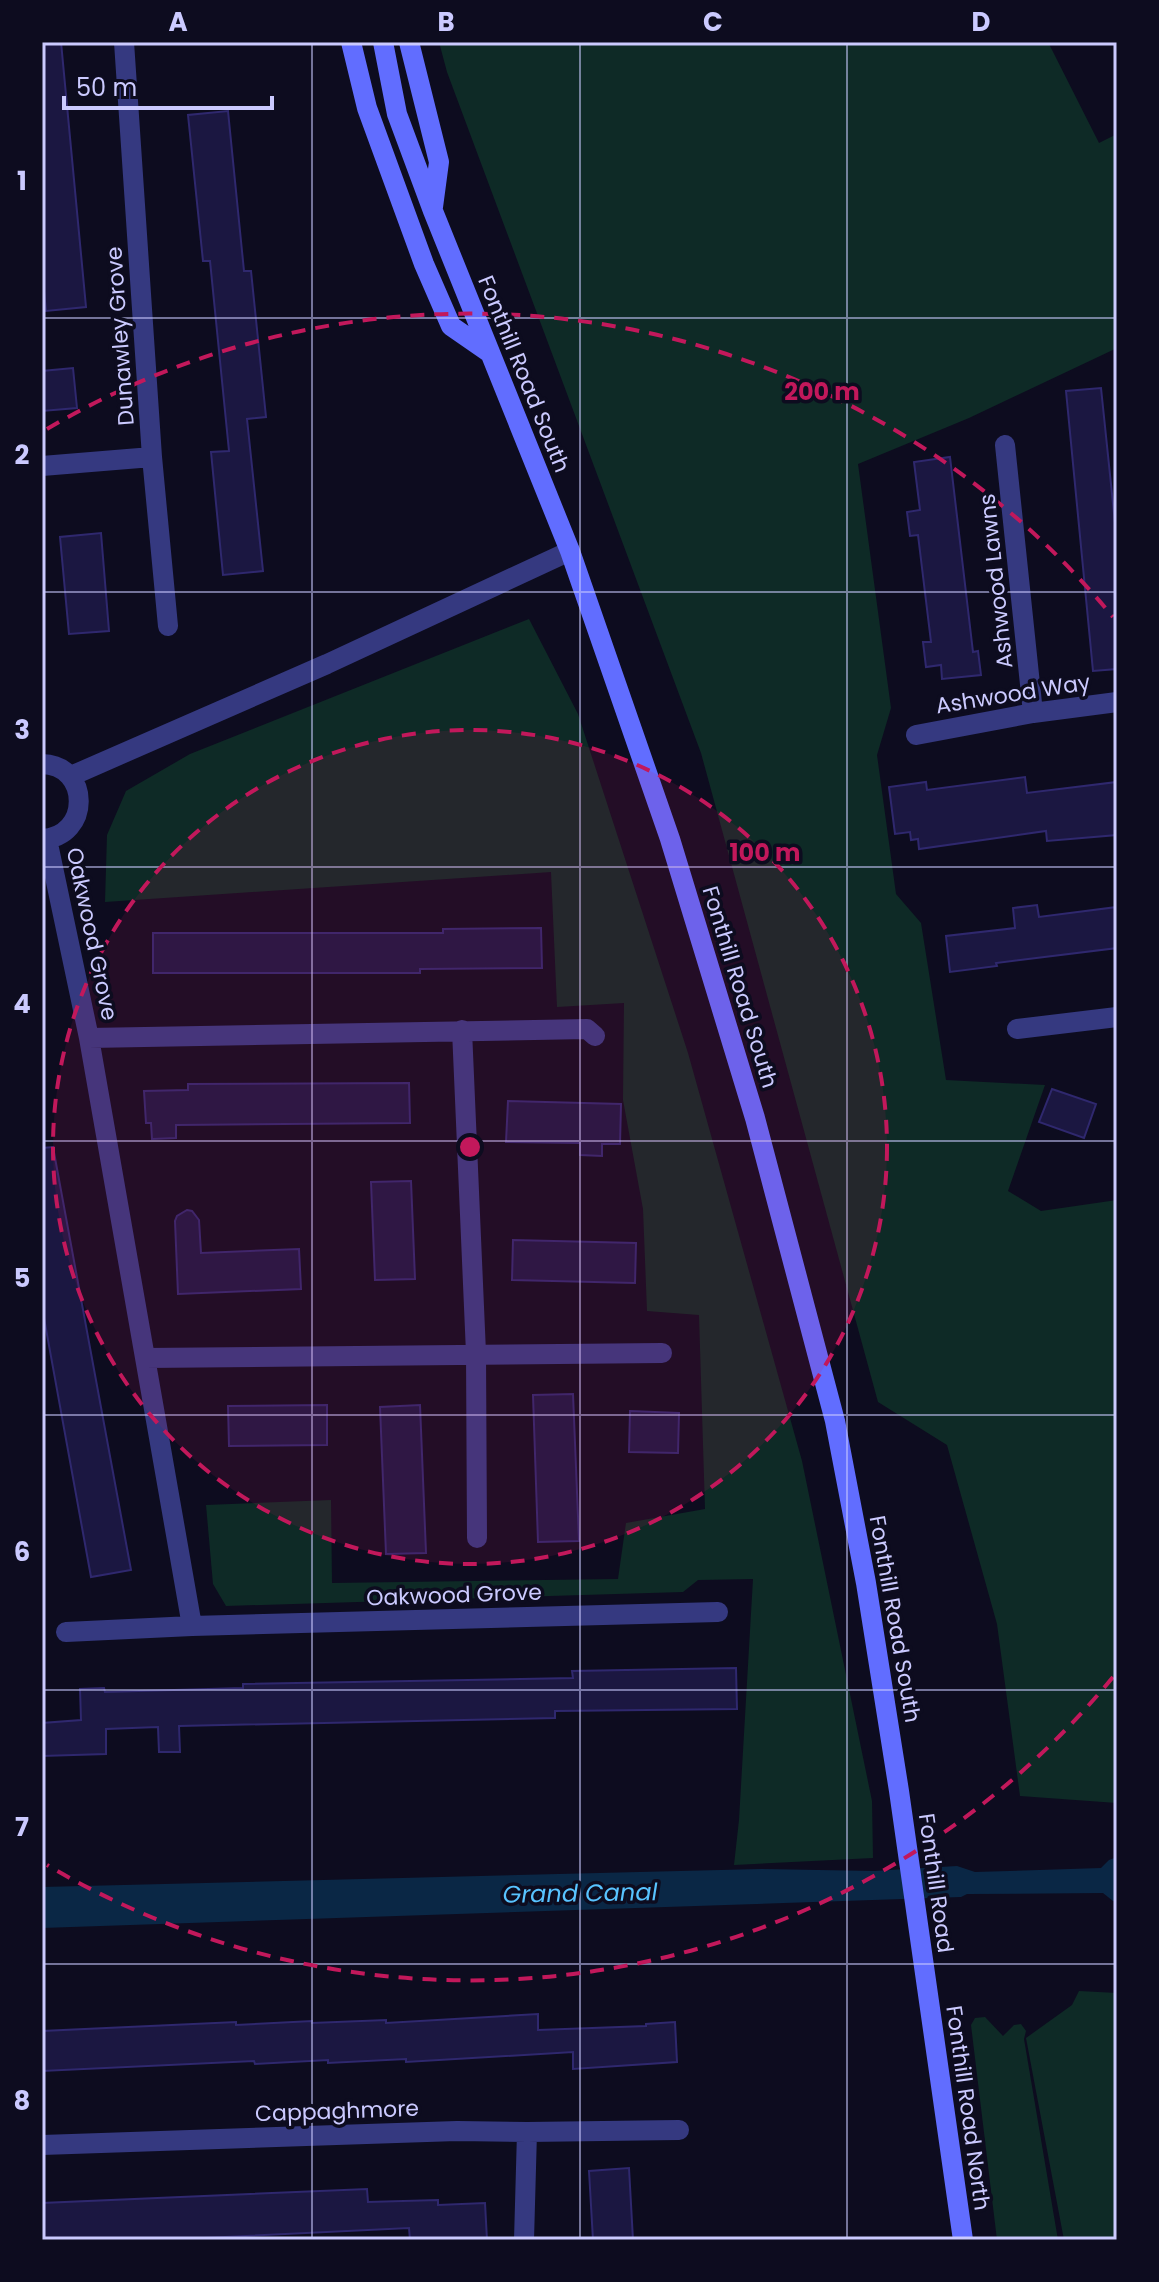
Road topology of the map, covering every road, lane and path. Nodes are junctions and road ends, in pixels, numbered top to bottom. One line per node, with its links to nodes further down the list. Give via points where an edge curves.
1 (124, 42): 8 (street, Dunawley Grove)
2 (351, 42): 6 (main road, via 367,108 451,326)
3 (383, 42): 5 (main road, Fonthill Road South, via 397,114)
4 (409, 42): 5 (main road, via 439,162)
5 (433, 211): 6 (main road, Fonthill Road South)
6 (490, 353): 10 (main road, Fonthill Road South)
7 (1005, 445): 13 (street, Ashwood Lawns)
8 (152, 457): 9 (street); 11 (street, Dunawley Grove)
9 (42, 466)
10 (570, 551): 16 (street); 30 (main road, Fonthill Road South, via 670,839 759,1133 835,1421)
11 (168, 626)
12 (1117, 702): 13 (street, Ashwood Way)
13 (1033, 713): 14 (street, Ashwood Way)
14 (916, 735)
15 (42, 764): 16 (street)
16 (71, 776): 17 (street, via 80,810 68,830)
17 (44, 839): 22 (street, Oakwood Grove)
18 (1117, 1017): 19 (street)
19 (1017, 1029)
20 (462, 1030): 21 (street, Oakwood Grove, via 587,1029); 22 (street, Oakwood Grove); 23 (street)
21 (595, 1036)
22 (89, 1038): 25 (street, Oakwood Grove)
23 (476, 1353): 24 (street); 25 (street); 26 (street)
24 (662, 1353)
25 (145, 1358): 28 (street, Oakwood Grove)
26 (477, 1538)
27 (718, 1612): 28 (street, Oakwood Grove)
28 (192, 1626): 29 (street, Oakwood Grove)
29 (66, 1632)
30 (899, 1791): 31 (main road, Fonthill Road)
31 (925, 1983): 36 (main road, Fonthill Road North)
32 (679, 2130): 33 (street, Cappaghmore)
33 (527, 2132): 34 (street, Cappaghmore); 35 (street)
34 (42, 2145)
35 (524, 2240)
36 (963, 2240)

